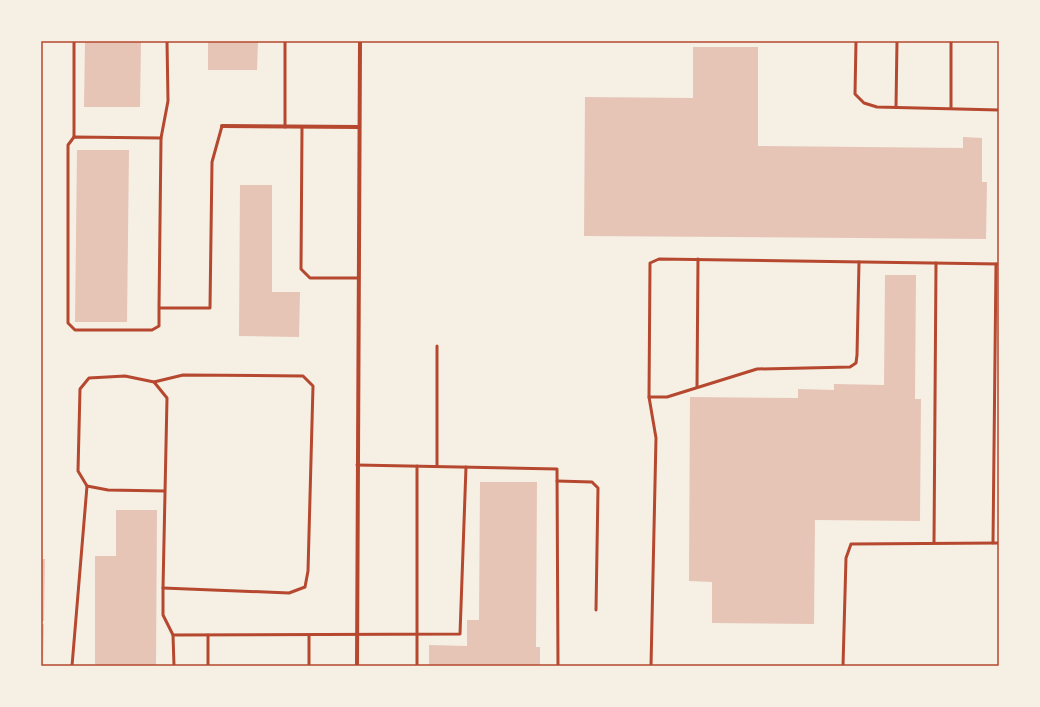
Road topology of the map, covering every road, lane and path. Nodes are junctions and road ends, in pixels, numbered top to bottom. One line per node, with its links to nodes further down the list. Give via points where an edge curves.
1 (74, 41): 15 (lane)
2 (167, 41): 16 (lane, via 168,101)
3 (285, 41): 12 (lane)
4 (360, 41): 14 (street)
5 (856, 41): 8 (lane, via 855,94 864,103)
6 (897, 41): 8 (lane)
7 (951, 41): 9 (lane)
8 (896, 108): 9 (lane)
9 (951, 108): 10 (lane)
10 (999, 110)
11 (222, 126): 12 (street); 22 (lane, via 212,162 210,308)
12 (285, 127): 13 (street)
13 (302, 127): 14 (street); 21 (lane, via 301,269 310,278)
14 (359, 127): 21 (street)
15 (74, 137): 16 (lane); 22 (lane, via 68,145 68,323 75,330 152,330 159,326)
16 (161, 138): 22 (lane)
17 (698, 259): 18 (lane); 25 (lane); 26 (lane, via 659,259 650,263)
18 (858, 262): 19 (lane); 25 (lane, via 856,362 850,367 757,369)
19 (936, 263): 20 (lane); 34 (lane)
20 (998, 264): 35 (lane)
21 (358, 278): 27 (street)
22 (159, 308)
23 (437, 346): 29 (lane)
24 (154, 382): 32 (lane, via 126,376 89,378 80,389 78,471); 33 (lane, via 167,398); 37 (lane, via 183,375 303,376 313,386 308,570 304,587 289,592)
25 (697, 387): 26 (lane, via 667,397)
26 (649, 397): 51 (lane, via 656,438)
27 (358, 465): 28 (lane); 39 (street)
28 (417, 466): 29 (lane); 40 (lane)
29 (437, 466): 30 (lane)
30 (466, 467): 31 (lane, via 557,468); 40 (lane, via 460,634)
31 (557, 481): 38 (lane, via 592,482 598,488); 50 (lane)
32 (87, 486): 33 (lane, via 108,490); 44 (lane)
33 (165, 491): 37 (lane)
34 (934, 543): 35 (lane); 52 (lane, via 851,544 846,558)
35 (993, 543): 36 (lane)
36 (999, 543)
37 (164, 588): 41 (lane, via 163,615)
38 (596, 610)
39 (357, 633): 40 (lane); 43 (lane); 48 (street)
40 (417, 633): 49 (lane)
41 (173, 635): 42 (lane); 45 (lane)
42 (208, 635): 43 (lane); 46 (lane)
43 (309, 635): 47 (lane)
44 (72, 666)
45 (174, 666)
46 (208, 666)
47 (309, 666)
48 (357, 666)
49 (417, 666)
50 (558, 666)
51 (651, 666)
52 (844, 666)

